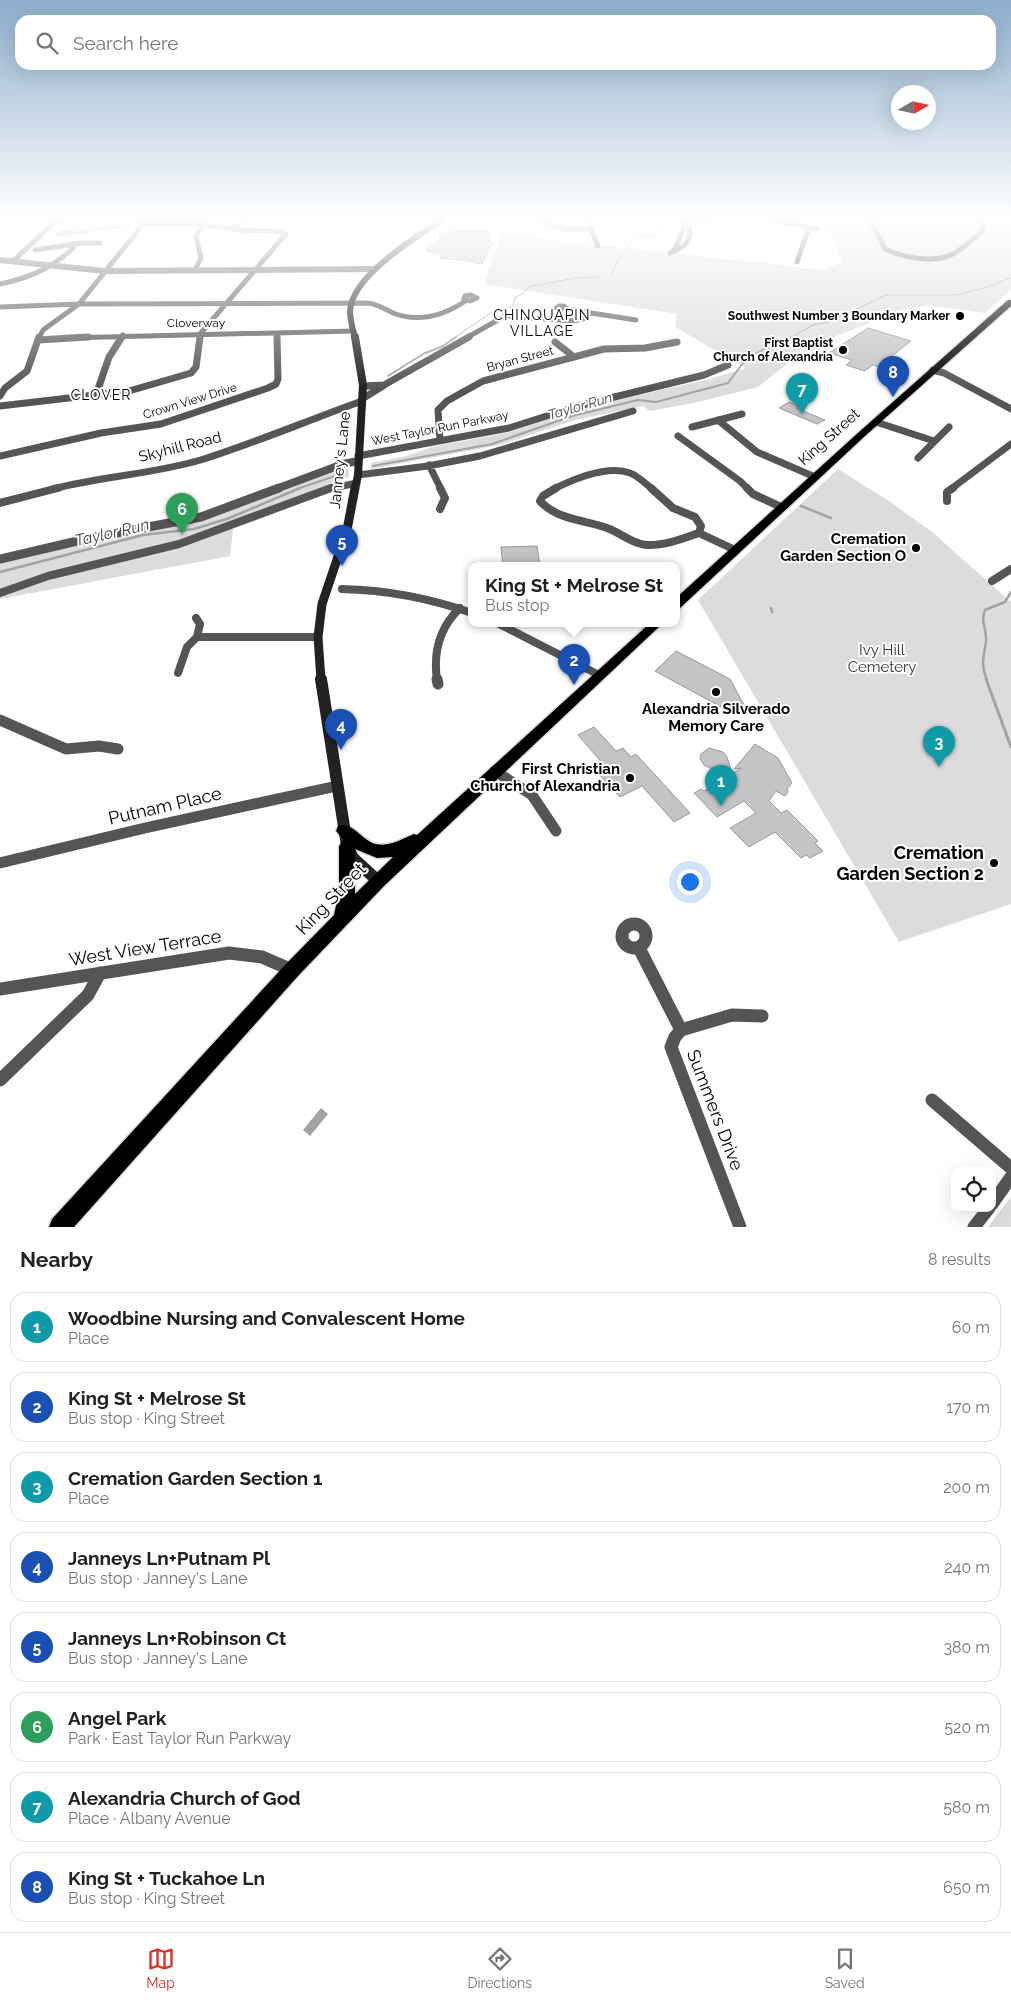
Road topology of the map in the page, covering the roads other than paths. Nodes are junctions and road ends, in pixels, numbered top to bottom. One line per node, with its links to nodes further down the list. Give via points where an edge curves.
1 (33, 275): 5 (street)
2 (102, 275): 9 (street)
3 (251, 275): 10 (street)
4 (369, 275): 8 (main road)
5 (0, 284)
6 (467, 300): 8 (street, via 444,314 420,317 402,316 372,304)
7 (1011, 302): 24 (main road, King Street)
8 (352, 303): 10 (street); 15 (main road, Janney's Lane, via 350,311)
9 (79, 304): 10 (street); 11 (street); 19 (street, via 43,330)
10 (226, 304): 16 (street)
11 (0, 307)
12 (566, 309): 13 (street)
13 (591, 314): 14 (street); 25 (street, Skyhill Road, via 583,320 566,322 520,314 506,316)
14 (636, 320)
15 (354, 331): 17 (street, Cloverway); 26 (main road, Janney's Lane)
16 (200, 334): 17 (street, Cloverway); 18 (street, Cloverway); 27 (street, via 196,366 190,373 144,387)
17 (277, 334): 42 (street, Crown View Drive, via 278,379 268,388 161,424 100,433)
18 (123, 335): 19 (street, Cloverway); 27 (street, via 109,357)
19 (38, 340): 28 (street, via 27,372 5,388)
20 (555, 342): 22 (street)
21 (677, 342): 22 (street, Bryan Street, via 645,348 610,348)
22 (574, 357): 39 (street, Bryan Street, via 478,382 447,400 438,410)
23 (728, 365): 39 (street, West Taylor Run Parkway, via 704,375 578,406 509,428)
24 (933, 370): 31 (street); 35 (main road, King Street)
25 (384, 385): 26 (street); 29 (street, Skyhill Road)
26 (363, 386): 29 (main road, Janney's Lane)
27 (96, 395): 30 (street)
28 (0, 396)
29 (362, 400): 44 (main road, Janney's Lane); 49 (street, Skyhill Road, via 194,461 76,483)
30 (0, 406)
31 (1011, 410)
32 (632, 411): 45 (street, via 498,451)
33 (742, 414): 34 (street)
34 (718, 420): 36 (street); 46 (street, via 757,452)
35 (876, 422): 40 (street); 46 (main road, King Street)
36 (692, 426)
37 (949, 427): 40 (street)
38 (678, 436): 50 (street, via 753,494)
39 (440, 441): 44 (street, West Taylor Run Parkway)
40 (934, 441): 43 (street)
41 (1011, 444): 48 (street, via 947,492)
42 (0, 456)
43 (918, 458)
44 (358, 459): 47 (main road, Janney's Lane); 54 (street, West Taylor Run Parkway, via 201,517 90,538)
45 (429, 465): 47 (street); 51 (street, via 444,498)
46 (816, 477): 50 (main road, King Street)
47 (357, 479): 58 (street, via 179,544 48,576); 66 (main road, Janney's Lane, via 347,530 322,604)
48 (947, 501)
49 (0, 503)
50 (781, 507): 53 (main road, King Street)
51 (440, 509)
52 (698, 533): 52 (street, via 701,526 696,518 674,509 649,485 622,470 565,484 540,498 542,504 551,510 610,529 644,545 662,544); 53 (street)
53 (735, 550): 59 (main road, King Street)
54 (0, 560)
55 (1011, 569): 56 (street)
56 (992, 581)
57 (342, 589): 60 (street, via 406,593)
58 (0, 593)
59 (680, 600)
60 (460, 608): 61 (street); 69 (street, via 452,614 439,639 434,668)
61 (468, 611)
62 (196, 618): 65 (street, via 200,624)
63 (505, 627): 68 (street)
64 (653, 627): 68 (main road, King Street)
65 (197, 637): 66 (street); 67 (street, via 187,648)
66 (318, 637): 73 (main road, Janney's Lane, via 320,676)
67 (178, 673)
68 (599, 675): 72 (main road, King Street)
69 (438, 684)
70 (0, 720): 71 (street, via 66,749 99,746)
71 (118, 749)
72 (495, 771): 74 (street, via 532,795); 75 (main road, King Street)
73 (338, 786): 76 (main road, Janney's Lane); 77 (street, Putnam Place)
74 (556, 831)
75 (427, 834): 76 (main road, via 398,849 380,852); 78 (main road, King Street)
76 (346, 839): 78 (main road, Janney's Lane, via 353,858); 79 (main road, via 347,891)
77 (0, 863)
78 (378, 880): 79 (main road, King Street)
79 (342, 918): 81 (main road, King Street)
80 (639, 948): 85 (street)
81 (292, 970): 82 (street, West View Terrace, via 247,952); 92 (main road, King Street)
82 (100, 973): 83 (street, West View Terrace); 86 (street, via 88,995)
83 (0, 989)
84 (762, 1016): 85 (street, Summers Drive, via 732,1015)
85 (681, 1030): 93 (street, Summers Drive, via 671,1047)
86 (0, 1080)
87 (932, 1100): 88 (street)
88 (1011, 1168)
89 (1011, 1177): 90 (street)
90 (996, 1198)
91 (986, 1212): 94 (street)
92 (60, 1227)
93 (740, 1227)
94 (974, 1227)

